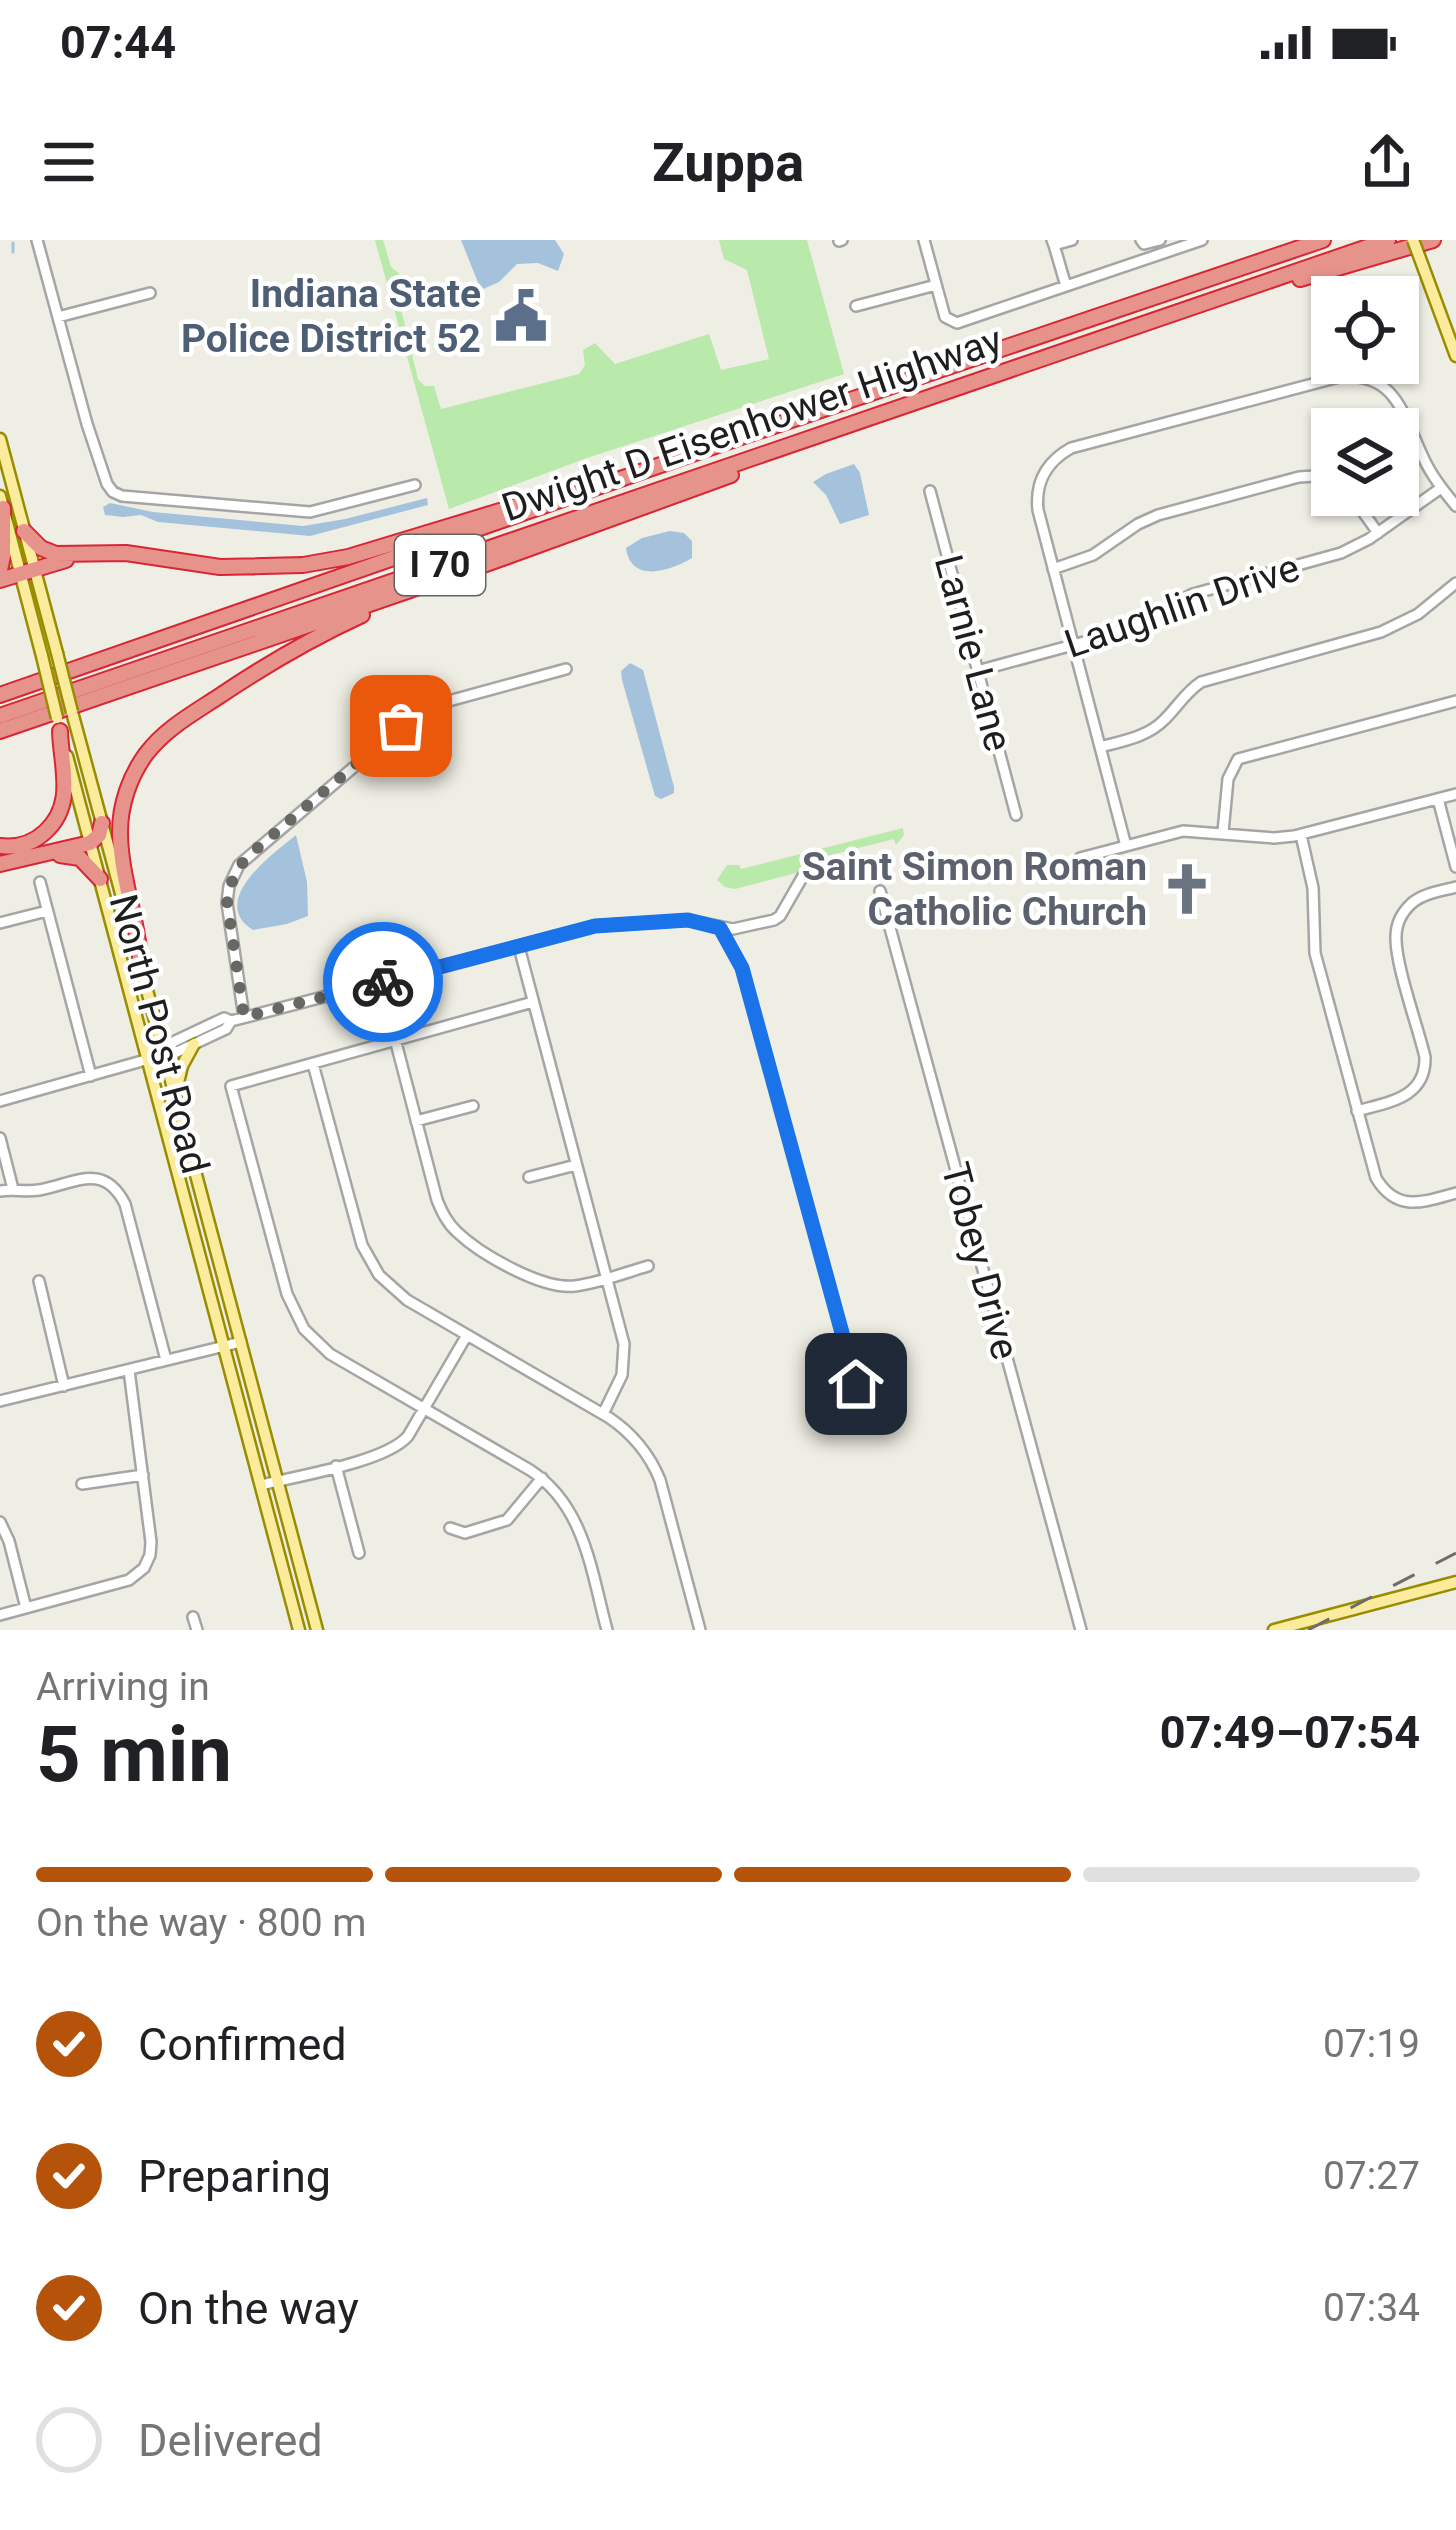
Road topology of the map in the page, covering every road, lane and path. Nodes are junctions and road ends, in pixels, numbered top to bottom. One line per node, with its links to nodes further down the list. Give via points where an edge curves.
1 (37, 240): 19 (street)
2 (924, 240): 14 (street)
3 (1072, 240): 10 (street)
4 (1159, 240): 9 (street); 12 (street)
5 (1202, 240): 12 (street)
6 (1323, 240): 22 (highway, Dwight D Eisenhower Highway / I 70)
7 (1388, 240): 17 (highway, Dwight D Eisenhower Highway / I 70)
8 (1433, 240): 17 (highway)
9 (1143, 242): 13 (street)
10 (1053, 243): 15 (street)
11 (1415, 246): 20 (main road)
12 (1162, 254): 13 (street)
13 (1149, 259): 15 (street)
14 (936, 285): 15 (street, via 945,316 960,323); 18 (street)
15 (1066, 286)
16 (150, 293): 19 (street)
17 (1208, 302): 21 (highway, Dwight D Eisenhower Highway / I 70)
18 (856, 307)
19 (58, 317): 25 (street, via 88,426 111,490 122,496 310,512)
20 (1456, 356)
21 (880, 414): 34 (highway); 45 (highway, Dwight D Eisenhower Highway / I 70)
22 (741, 437): 33 (highway, via 327,561 220,567); 43 (highway, Dwight D Eisenhower Highway / I 70)
23 (0, 439): 31 (main road, North Post Road)
24 (1311, 476): 35 (street, via 1165,512 1096,554)
25 (415, 485)
26 (1441, 488): 29 (street); 32 (street, Laughlin Drive); 35 (street, via 1389,391 1360,376 1339,377 1057,457 1036,497)
27 (929, 490): 42 (street, Larnie Lane)
28 (2, 502): 36 (highway); 37 (main road, North Post Road)
29 (1456, 506)
30 (1366, 516): 32 (street)
31 (24, 531): 33 (highway, via 49,553); 37 (main road, North Post Road)
32 (1378, 533): 40 (street, Laughlin Drive, via 1326,558 1193,594 1138,624)
33 (88, 553): 37 (highway)
34 (489, 563): 47 (highway); 71 (highway, via 311,640 155,743 129,785 120,824)
35 (1053, 569): 40 (street)
36 (0, 570)
37 (27, 572): 38 (highway); 46 (main road, North Post Road, bridge); 52 (main road, North Post Road, bridge)
38 (0, 580)
39 (1456, 583): 48 (street, via 1381,632 1201,682 1155,728)
40 (1073, 645): 42 (street, Laughlin Drive); 48 (street)
41 (566, 669): 73 (street, via 423,708 239,865 227,903)
42 (977, 670): 51 (street, Larnie Lane)
43 (0, 695)
44 (1456, 701): 53 (street, via 1238,759)
45 (0, 716)
46 (59, 725): 55 (main road, North Post Road); 57 (highway, via 66,785 57,819 33,842)
47 (0, 731)
48 (1100, 747): 56 (street)
49 (1456, 794): 50 (street)
50 (1438, 799): 54 (street); 61 (street)
51 (1016, 815)
52 (102, 823): 55 (highway); 71 (main road, North Post Road)
53 (1223, 832): 54 (street); 56 (street, via 1183,831)
54 (1300, 835): 84 (street, via 1313,889 1315,952)
55 (90, 843): 58 (highway); 63 (main road, North Post Road)
56 (1126, 845): 59 (street)
57 (0, 846)
58 (43, 855): 60 (highway); 63 (highway, via 80,858)
59 (1080, 858)
60 (0, 864)
61 (1456, 867)
62 (803, 876): 69 (street, via 776,919)
63 (100, 879): 78 (main road, North Post Road)
64 (40, 882): 67 (street)
65 (1456, 887): 84 (street, via 1414,902 1396,932 1424,1075 1408,1095)
66 (880, 891): 123 (street, Tobey Drive)
67 (47, 910): 68 (street); 80 (street)
68 (0, 923)
69 (720, 928): 70 (street, via 688,920 600,926); 101 (street, via 742,968)
70 (519, 946): 72 (street); 73 (street)
71 (141, 968): 77 (main road, North Post Road)
72 (533, 1002): 75 (street); 87 (street)
73 (244, 1017): 74 (street)
74 (231, 1021): 76 (street); 77 (street)
75 (395, 1039): 79 (street); 85 (street)
76 (194, 1044): 77 (street); 81 (main road)
77 (166, 1051): 78 (street); 81 (main road, North Post Road)
78 (149, 1059): 80 (street); 97 (main road, North Post Road)
79 (314, 1064): 95 (street, via 368,1260 394,1291); 103 (street, via 231,1086 294,1312 328,1352)
80 (91, 1076): 82 (street)
81 (175, 1094): 96 (main road, North Post Road)
82 (0, 1101)
83 (473, 1106): 85 (street)
84 (1358, 1111): 91 (street, via 1385,1191 1420,1202)
85 (416, 1121): 93 (street, via 436,1200 462,1237 541,1282 576,1286)
86 (0, 1138): 89 (street)
87 (576, 1165): 88 (street); 93 (street)
88 (529, 1177)
89 (13, 1190): 90 (street); 98 (street, via 90,1178 119,1193)
90 (0, 1191)
91 (1456, 1193)
92 (648, 1267): 93 (street)
93 (607, 1278): 104 (street, via 625,1359)
94 (39, 1281): 100 (street)
95 (467, 1335): 103 (street); 104 (street)
96 (241, 1342): 97 (street); 108 (main road, North Post Road)
97 (224, 1346): 98 (street); 110 (main road, North Post Road)
98 (166, 1360): 99 (street)
99 (129, 1370): 100 (street); 106 (street)
100 (64, 1386): 102 (street)
101 (860, 1397)
102 (0, 1401)
103 (424, 1408): 105 (street, via 400,1445); 107 (street)
104 (602, 1414): 122 (street, via 633,1437 658,1474)
105 (336, 1466): 108 (street); 113 (street)
106 (143, 1475): 109 (street); 115 (street, via 152,1546 146,1565 122,1582)
107 (542, 1478): 112 (street, via 502,1523 465,1533); 121 (street, via 578,1525)
108 (278, 1481): 110 (street); 120 (main road, North Post Road)
109 (82, 1484)
110 (261, 1485): 119 (main road, North Post Road)
111 (0, 1522): 115 (street)
112 (450, 1528)
113 (359, 1553)
114 (1456, 1582): 124 (main road)
115 (26, 1608): 116 (street)
116 (0, 1615)
117 (193, 1617): 118 (street)
118 (197, 1630)
119 (299, 1630)
120 (317, 1630)
121 (607, 1630)
122 (700, 1630)
123 (1081, 1630)
124 (1274, 1630)

